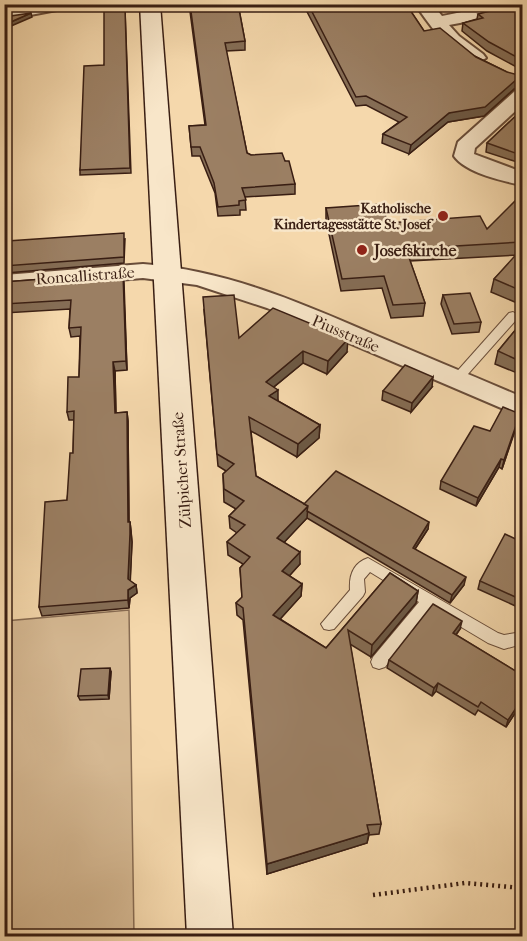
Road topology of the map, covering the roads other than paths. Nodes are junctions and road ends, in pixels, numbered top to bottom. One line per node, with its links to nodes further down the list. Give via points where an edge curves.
1 (62, 4): 5 (street)
2 (150, 4): 10 (street, Zülpicher Straße)
3 (423, 4): 6 (street)
4 (503, 4): 6 (street, via 481,14)
5 (4, 15)
6 (436, 22): 7 (street, via 463,49)
7 (495, 67)
8 (522, 95): 9 (street, via 465,146 464,156)
9 (522, 179)
10 (166, 272): 11 (street, Roncallistraße); 13 (street, Piusstraße, via 211,280 272,301); 19 (street, Zülpicher Straße)
11 (4, 282)
12 (513, 316): 13 (lane)
13 (456, 380): 14 (street, Piusstraße)
14 (522, 408)
15 (429, 600): 16 (lane, via 368,564 356,578 358,592); 17 (lane, via 493,638 504,642); 18 (lane)
16 (329, 624)
17 (522, 638)
18 (380, 662)
19 (210, 936)

